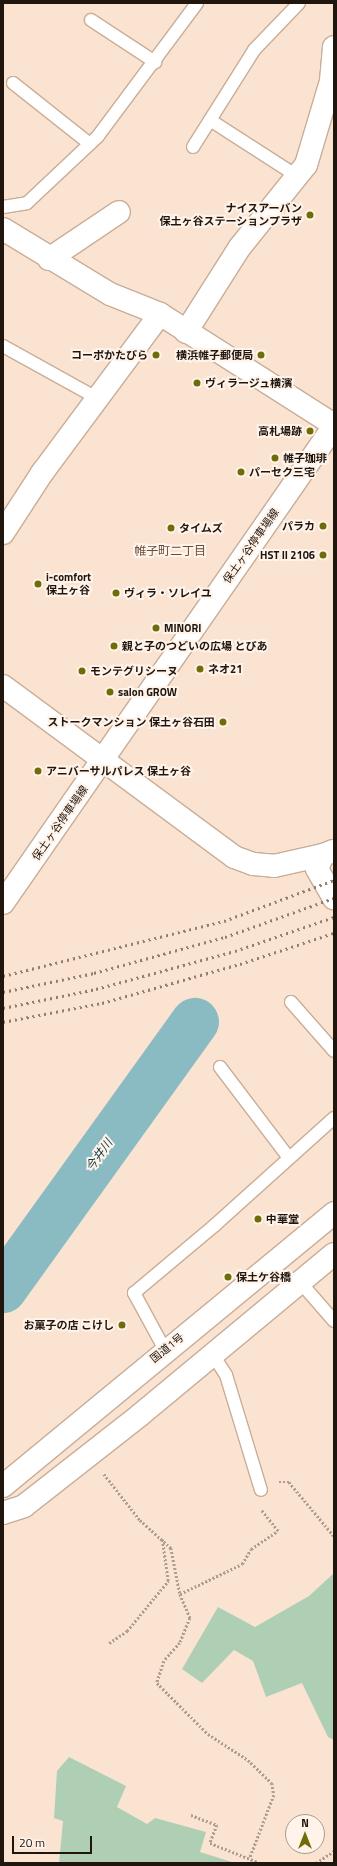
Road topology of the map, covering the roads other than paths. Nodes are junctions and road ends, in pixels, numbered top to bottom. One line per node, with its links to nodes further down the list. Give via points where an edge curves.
1 (197, 3): 5 (lane)
2 (298, 3): 7 (lane, via 254,50)
3 (91, 20): 5 (lane)
4 (334, 47): 10 (main road, via 331,81 306,165)
5 (154, 62): 8 (lane)
6 (13, 83): 8 (lane)
7 (210, 120): 9 (lane); 10 (lane)
8 (90, 144): 11 (lane, via 27,203)
9 (193, 147)
10 (297, 176): 16 (main road, via 240,247)
11 (3, 207)
12 (119, 212): 14 (main road)
13 (5, 233): 14 (main road)
14 (49, 258): 15 (main road, via 110,294)
15 (160, 314): 16 (main road); 18 (main road)
16 (186, 332): 19 (main road)
17 (3, 346): 18 (lane)
18 (97, 398): 20 (main road)
19 (334, 425): 22 (main road, 保土ヶ谷停車場線)
20 (3, 533)
21 (3, 686): 22 (main road)
22 (104, 759): 23 (main road, via 234,857 253,864 274,866); 25 (main road, 保土ヶ谷停車場線)
23 (329, 853): 24 (main road, via 317,869)
24 (334, 898)
25 (3, 903)
26 (291, 1002): 27 (lane)
27 (334, 1051)
28 (220, 1067): 30 (lane)
29 (334, 1118): 30 (lane)
30 (289, 1158): 35 (lane, via 134,1293)
31 (334, 1213): 35 (main road, 国道1号)
32 (334, 1254): 33 (main road)
33 (301, 1282): 34 (lane); 36 (main road)
34 (334, 1321)
35 (165, 1350): 37 (main road, 国道1号)
36 (213, 1355): 38 (lane, via 226,1374); 39 (main road, via 24,1506)
37 (3, 1486)
38 (261, 1490)
39 (3, 1513)

